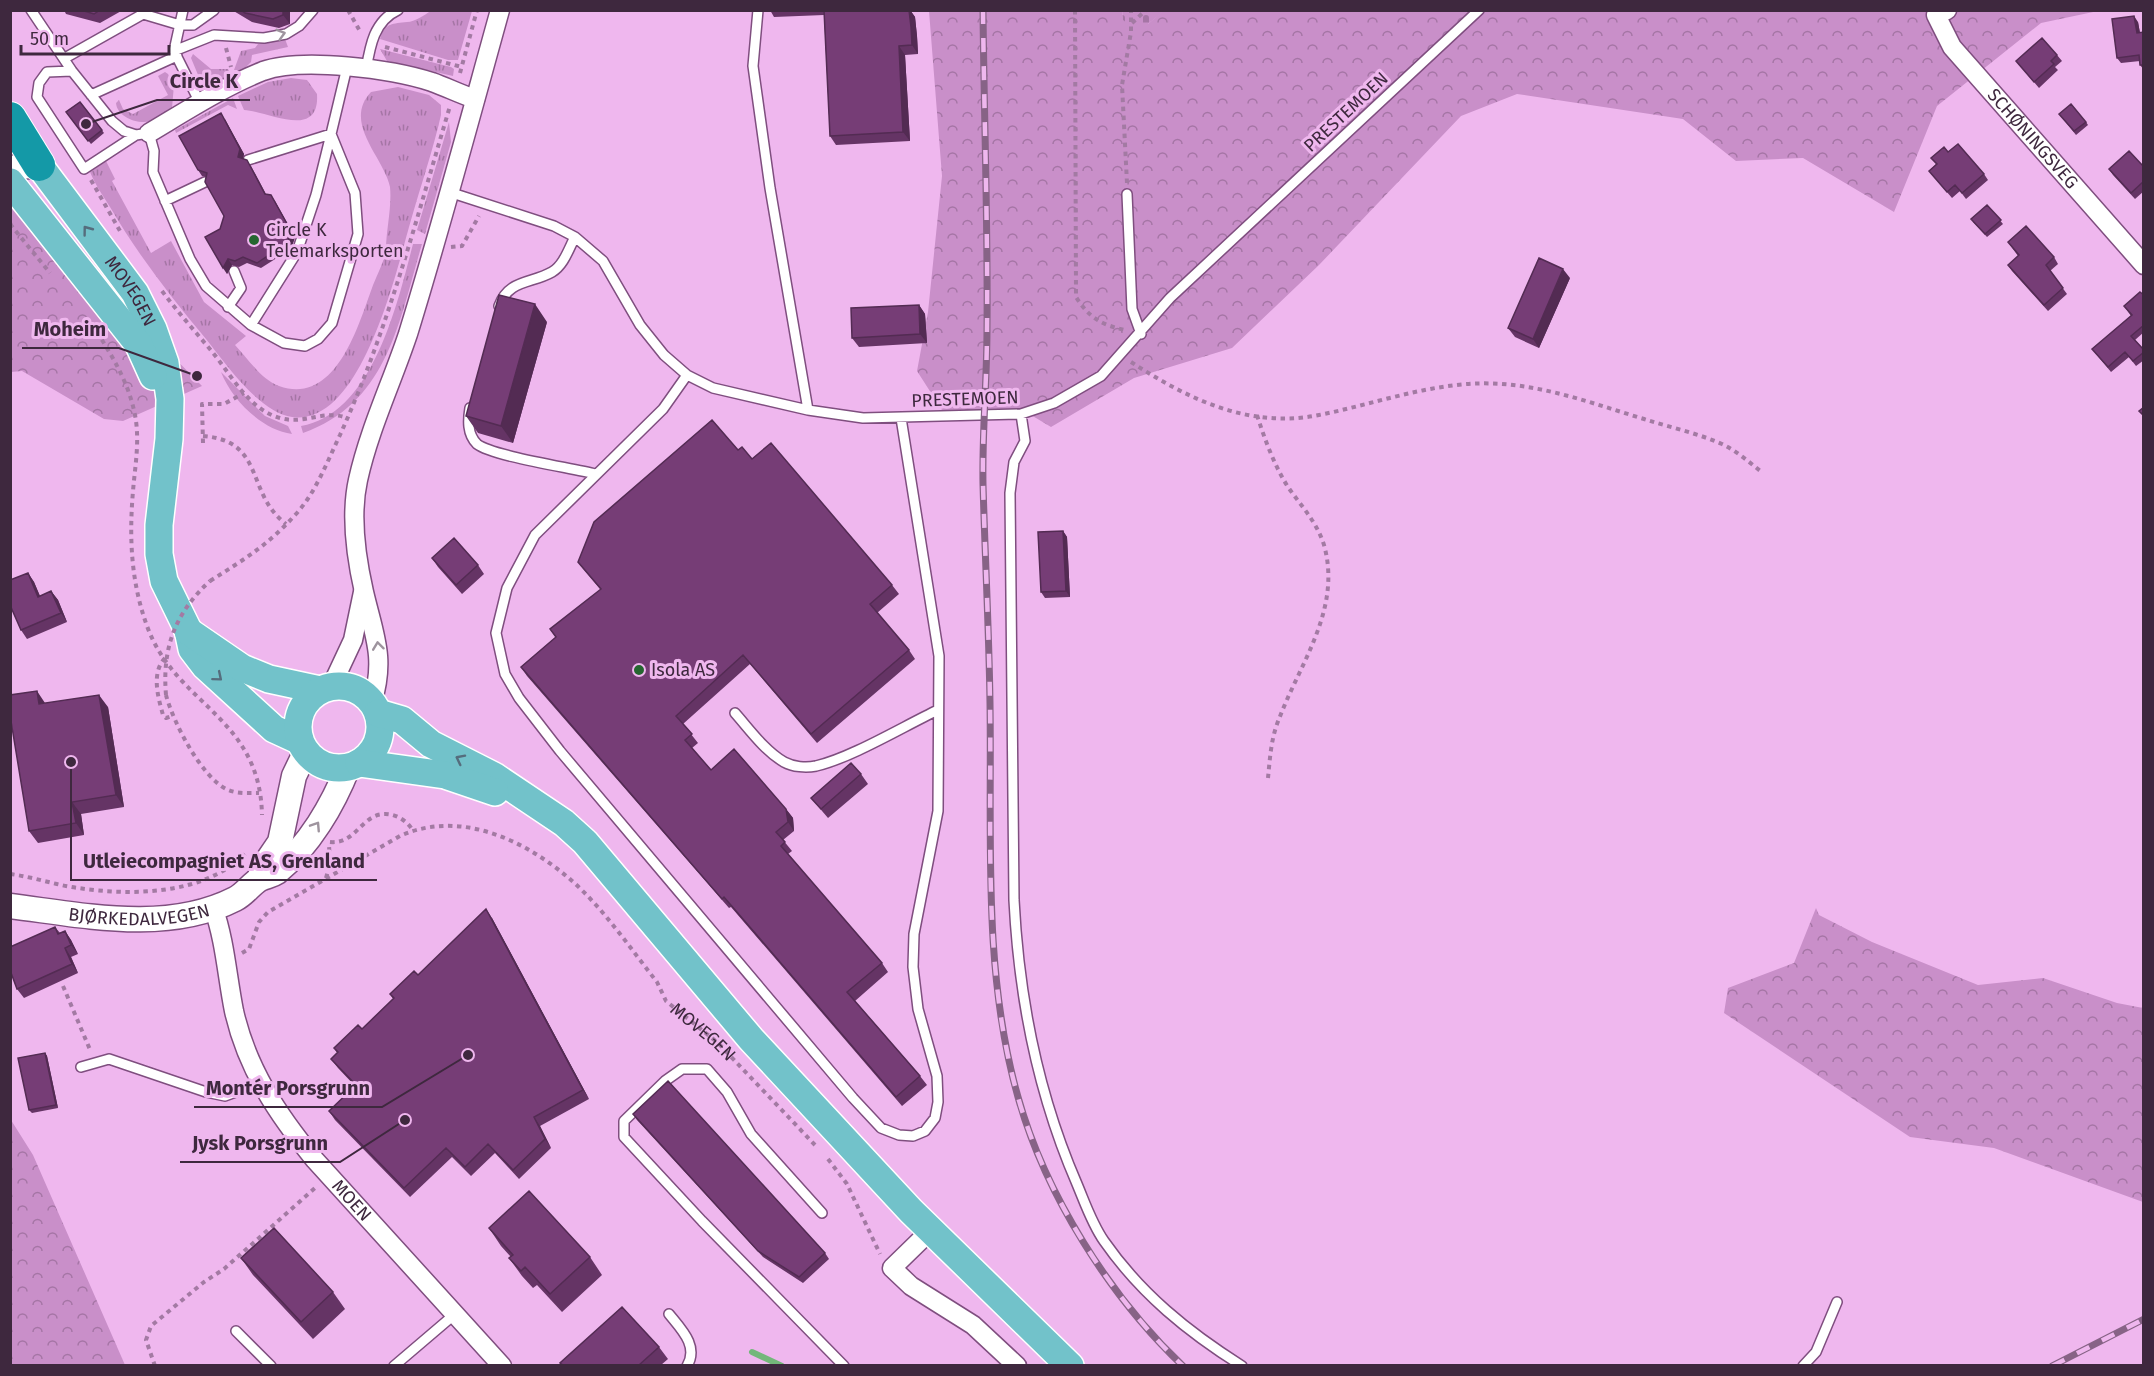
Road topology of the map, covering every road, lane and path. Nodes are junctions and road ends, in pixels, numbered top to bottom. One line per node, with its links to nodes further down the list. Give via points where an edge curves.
1 (32, 10): 19 (lane)
2 (183, 10): 16 (lane)
3 (214, 10): 16 (lane, via 193,25)
4 (313, 10): 18 (lane, one-way to 4, via 214,35 241,38 286,34)
5 (348, 10): 17 (path, via 360,33)
6 (398, 10): 17 (lane, via 380,24)
7 (477, 10): 20 (path)
8 (500, 10): 25 (street)
9 (758, 10): 53 (lane, via 753,66)
10 (1075, 10): 48 (path, via 1076,297 1103,325)
11 (1131, 10): 15 (path)
12 (1146, 10): 15 (path)
13 (1479, 10): 48 (lane, PRESTEMOEN, via 1170,298)
14 (1938, 12): 42 (street, SCHØNINGSVEG, via 1952,47)
15 (1132, 23): 36 (path, via 1122,85)
16 (180, 25): 18 (lane); 19 (lane, via 143,14)
17 (371, 42): 20 (path); 21 (lane)
18 (175, 53): 24 (lane); 26 (lane)
19 (65, 58): 22 (lane)
20 (462, 67): 23 (path)
21 (356, 69): 23 (street, via 432,82); 26 (street, via 331,65 265,71); 29 (lane)
22 (72, 71): 24 (lane); 32 (lane, via 47,72 39,83 37,97)
23 (454, 92): 25 (street); 56 (path, via 399,281 368,373)
24 (91, 95): 28 (lane, via 124,131)
25 (475, 99): 35 (street)
26 (200, 104): 28 (street)
27 (10, 118): 31 (highway)
28 (143, 134): 32 (lane); 37 (lane, via 154,151 153,172)
29 (331, 134): 30 (lane); 47 (lane, via 297,252); 47 (lane, via 355,193 358,234 332,323 318,339 305,346 284,343)
30 (248, 160)
31 (25, 166): 34 (main road, MOVEGEN); 59 (main road, MOVEGEN, one-way to 31, via 166,372 153,329 135,293)
32 (84, 169): 39 (path)
33 (206, 182): 37 (lane)
34 (14, 192): 59 (main road, MOVEGEN, via 140,345 164,406)
35 (449, 192): 38 (lane, PRESTEMOEN); 64 (street, via 407,335 358,479 354,527)
36 (1127, 194): 48 (lane, via 1132,309)
37 (165, 201): 45 (lane, via 206,286)
38 (483, 203): 40 (lane, PRESTEMOEN, via 554,226); 41 (path, via 462,246)
39 (122, 236)
40 (575, 237): 46 (lane, via 561,264 552,272 508,289); 50 (lane, PRESTEMOEN, via 603,261 640,325 664,355)
41 (447, 246)
42 (2144, 265)
43 (234, 271): 45 (lane, via 241,288)
44 (160, 289): 51 (path)
45 (228, 307): 47 (lane)
46 (497, 313)
47 (251, 325)
48 (1141, 334): 49 (lane, PRESTEMOEN)
49 (1121, 355): 54 (lane, PRESTEMOEN, via 1101,376 1054,403); 55 (path, via 1173,390 1203,404)
50 (687, 375): 53 (lane, PRESTEMOEN, via 714,388); 62 (lane, via 663,409)
51 (244, 393): 56 (path, via 262,410 281,418 300,422 330,414); 58 (path, via 224,404 202,404)
52 (473, 400): 62 (lane, via 468,429 478,444)
53 (808, 410): 57 (lane, PRESTEMOEN, via 864,418)
54 (1021, 414): 57 (lane, PRESTEMOEN); 107 (lane, via 1025,441 1014,462 1010,493 1014,900 1017,958 1030,1039 1065,1156 1103,1240 1165,1311 1199,1339)
55 (1257, 415): 61 (path, via 1316,416 1457,385 1539,387 1722,444); 74 (path, via 1271,456 1313,519 1324,545 1329,576 1313,649 1288,697 1272,741)
56 (347, 418): 63 (path, via 317,483)
57 (901, 418): 69 (lane, via 939,656)
58 (203, 436): 60 (path); 63 (path, via 236,445 250,463 270,508)
59 (169, 439): 65 (main road, MOVEGEN, via 159,554 164,581)
60 (203, 443)
61 (1763, 473)
62 (596, 474): 69 (lane, via 535,535 507,588 496,633 505,674 560,751 853,1098 881,1128 899,1135 913,1136 925,1131 935,1118 938,1102 937,1076 918,1009 913,967 914,934 938,812)
63 (286, 524): 71 (path, bridge, via 264,547 210,580 174,628 166,661 166,695)
64 (363, 590): 67 (street, via 353,640); 68 (street, one-way to 64, via 380,662 377,636)
65 (188, 630): 67 (main road, MOVEGEN, via 242,668 270,679); 72 (main road, MOVEGEN, one-way to 72, via 192,649 205,666 274,729)
66 (165, 658): 71 (path, via 158,665 156,676 163,715)
67 (325, 689): 68 (main road, via 354,688); 72 (main road, via 310,698 299,718)
68 (375, 708): 73 (main road, via 379,736 368,756); 75 (main road, MOVEGEN, one-way to 68, via 494,776 431,744 402,720)
69 (938, 710): 70 (lane, via 837,758 801,767 772,753)
70 (735, 713)
71 (172, 716): 76 (path, via 183,738 219,784 234,792 259,793)
72 (303, 746): 73 (main road, via 324,765); 82 (main road, BJØRKEDALVEGEN, via 280,842 263,867)
73 (353, 765): 75 (main road, MOVEGEN, via 445,775); 82 (main road, BJØRKEDALVEGEN, one-way to 73, via 278,872 311,835)
74 (1268, 777)
75 (528, 801): 93 (main road, MOVEGEN, via 564,823 585,842 751,1039)
76 (260, 823)
77 (412, 831): 79 (path, via 402,817 388,814 375,816 347,839); 83 (path, MOVEGEN); 94 (path, MOVEGEN, via 457,826 499,834 539,856 572,881 657,982 666,1001 718,1044 829,1160 847,1184 876,1250)
78 (319, 838): 79 (path)
79 (329, 842): 83 (path)
80 (250, 849): 81 (path, via 230,867 198,881 152,890 104,893)
81 (10, 874)
82 (260, 879): 85 (main road, BJØRKEDALVEGEN, via 236,899)
83 (326, 879): 86 (path, MOVEGEN, via 268,912 259,922 249,949)
84 (10, 906): 85 (main road, BJØRKEDALVEGEN, via 115,919 164,918)
85 (213, 907): 90 (street, MOEN, via 235,1014)
86 (240, 954)
87 (63, 986): 88 (path)
88 (95, 1061): 89 (lane); 90 (lane, via 109,1059 225,1096)
89 (81, 1067)
90 (260, 1083): 91 (street, MOEN, via 288,1128)
91 (329, 1174): 96 (street, MOEN); 99 (path, via 224,1269 151,1326 146,1340)
92 (822, 1213): 104 (lane, via 751,1134 727,1092 707,1069 682,1069 624,1121 624,1137)
93 (931, 1230): 94 (street); 106 (main road, MOVEGEN)
94 (892, 1268): 105 (street, via 911,1286 973,1324)
95 (1837, 1302): 108 (lane, via 1816,1352)
96 (455, 1314): 101 (lane); 102 (street, MOEN)
97 (669, 1314): 103 (lane, via 689,1341 691,1359)
98 (236, 1331): 100 (lane)
99 (155, 1365)
100 (271, 1365)
101 (394, 1365)
102 (502, 1365)
103 (687, 1365)
104 (844, 1365)
105 (1017, 1365)
106 (1070, 1365)
107 (1242, 1365)
108 (1803, 1365)

